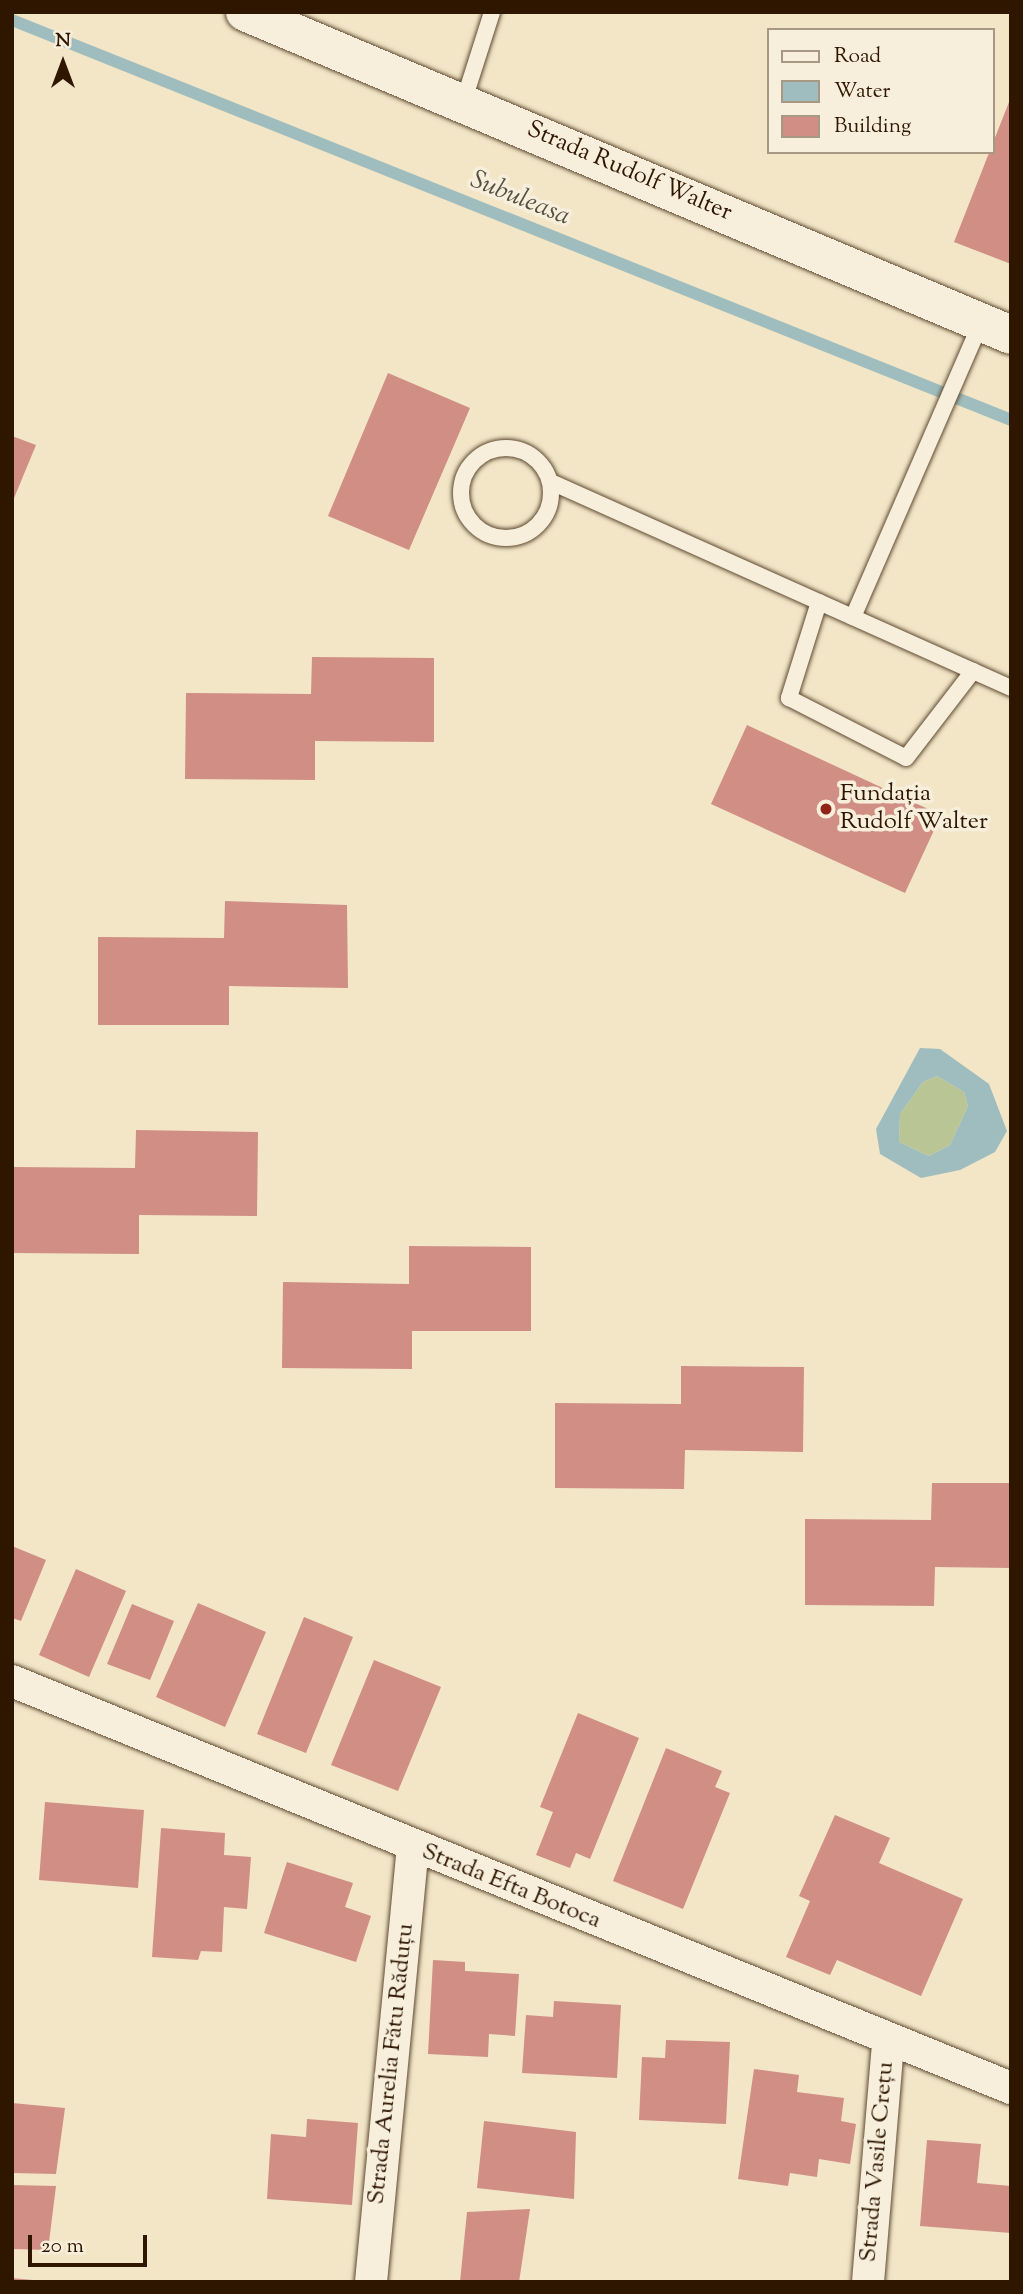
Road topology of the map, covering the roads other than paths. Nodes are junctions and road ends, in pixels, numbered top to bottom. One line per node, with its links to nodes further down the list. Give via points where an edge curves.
1 (245, 12): 3 (street, Strada Rudolf Walter)
2 (492, 12): 3 (lane)
3 (464, 100): 4 (street, Strada Rudolf Walter)
4 (988, 334): 7 (lane, via 911,484)
5 (551, 482): 5 (lane, via 540,463 522,450 500,447 479,455 465,472 460,494 466,515 480,531 501,539 523,536 541,523 551,503); 6 (lane)
6 (819, 602): 7 (lane); 8 (lane, via 789,698 906,758)
7 (853, 617): 8 (lane)
8 (973, 671): 9 (lane)
9 (1011, 688)
10 (12, 1681): 11 (street, Strada Efta Botoca)
11 (413, 1847): 12 (street, Strada Efta Botoca); 14 (street, Strada Aurelia Fătu Răduțu)
12 (888, 2043): 13 (street, Strada Efta Botoca); 15 (street, Strada Vasile Crețu)
13 (1011, 2088)
14 (371, 2282)
15 (868, 2282)

